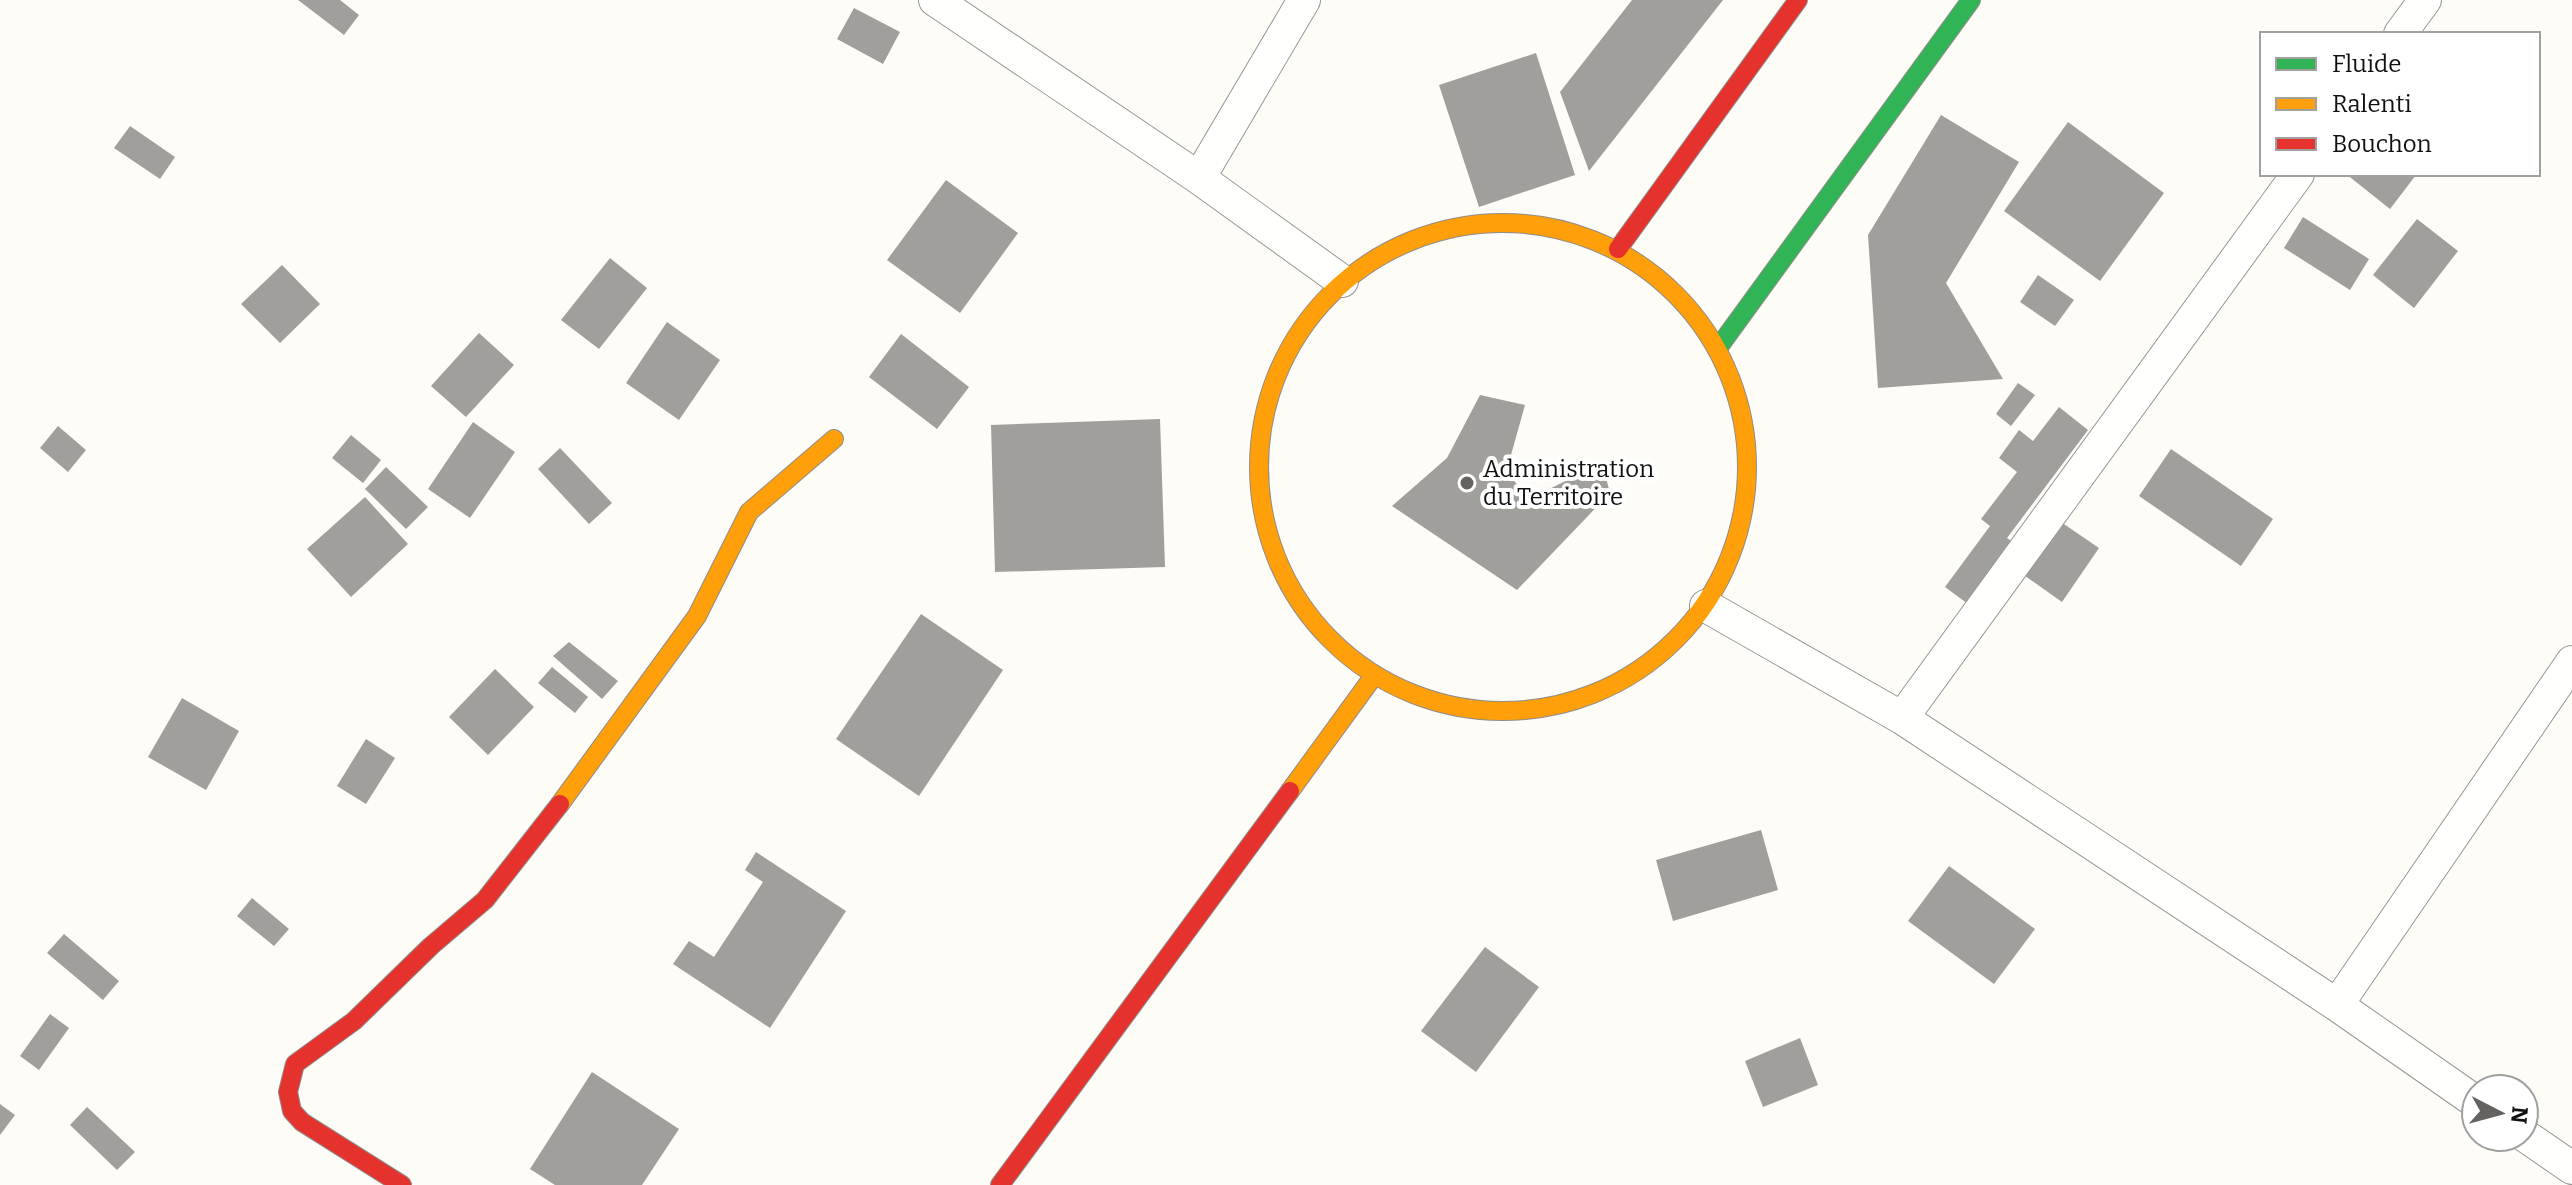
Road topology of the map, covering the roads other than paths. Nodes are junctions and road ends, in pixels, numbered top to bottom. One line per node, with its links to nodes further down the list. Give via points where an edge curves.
1 (935, 0): 8 (street)
2 (1304, 0): 8 (street)
3 (1798, 0): 9 (street)
4 (1971, 0): 11 (street)
5 (2425, 0): 6 (street)
6 (2401, 32)
7 (2297, 176): 16 (street)
8 (1199, 178): 10 (street)
9 (1618, 249): 10 (street, via 1548,225 1476,222 1405,241); 11 (street, via 1675,291)
10 (1342, 281): 15 (street, via 1293,340 1264,410 1258,487 1276,561 1315,627)
11 (1718, 348): 13 (street, via 1742,411 1748,478 1735,545)
12 (834, 439): 21 (street, via 749,512 697,616 485,900 354,1021 295,1064 288,1092 292,1111)
13 (1706, 606): 15 (street, via 1655,661 1589,698 1516,714 1442,706); 16 (street)
14 (2572, 662): 17 (street)
15 (1373, 677): 22 (street)
16 (1902, 718): 17 (street)
17 (2337, 1005): 18 (street)
18 (2460, 1091)
19 (2540, 1146): 20 (street)
20 (2572, 1168)
21 (402, 1185)
22 (1000, 1185)

